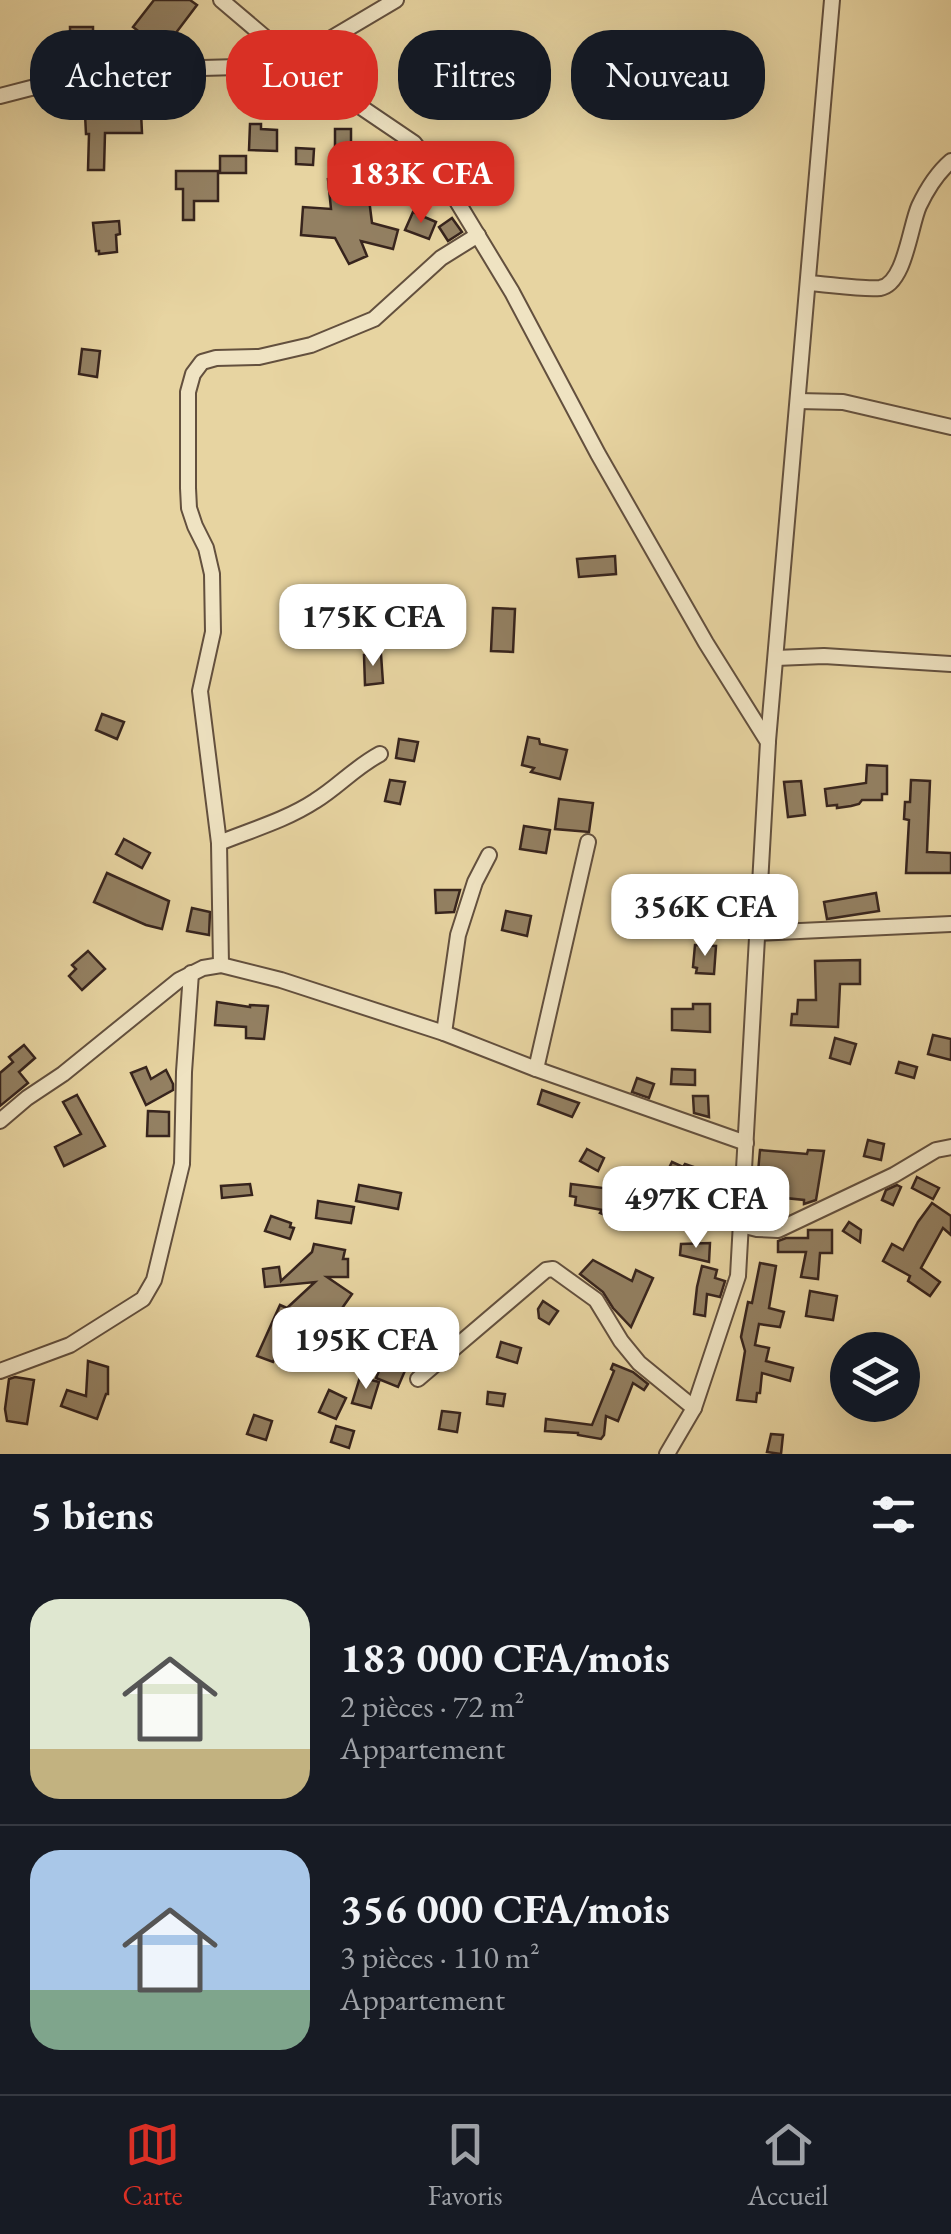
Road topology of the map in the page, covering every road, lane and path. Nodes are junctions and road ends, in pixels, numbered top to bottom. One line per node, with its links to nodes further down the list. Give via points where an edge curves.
1 (221, 0): 4 (street)
2 (396, 0): 5 (street)
3 (832, 0): 11 (street)
4 (258, 30)
5 (345, 30)
6 (226, 67): 7 (street)
7 (0, 96)
8 (378, 118): 10 (street, via 414,143)
9 (951, 160): 11 (street, via 928,188 892,283)
10 (478, 235): 16 (street); 19 (street, via 441,258 374,319 259,357 202,362 193,374 189,508 212,574 213,632 200,691)
11 (808, 283): 12 (street)
12 (798, 401): 13 (street, via 842,402); 14 (street)
13 (951, 427)
14 (776, 658): 15 (street); 16 (street)
15 (951, 664)
16 (768, 742): 22 (street)
17 (380, 754): 19 (street, via 316,801)
18 (588, 842): 26 (street)
19 (219, 843): 23 (street)
20 (488, 856): 25 (street, via 458,934)
21 (951, 924): 22 (street)
22 (758, 933): 28 (street)
23 (221, 965): 24 (street); 25 (street)
24 (191, 972): 27 (street); 31 (street, via 182,1164 154,1280 144,1299 70,1345)
25 (444, 1033): 26 (street)
26 (536, 1069): 28 (street)
27 (0, 1122)
28 (746, 1143): 30 (street)
29 (951, 1146): 30 (street, via 778,1230)
30 (740, 1225): 33 (street, via 738,1276)
31 (0, 1371)
32 (418, 1379): 33 (street, via 553,1269 596,1300 640,1363)
33 (694, 1408): 34 (street)
34 (667, 1454)

